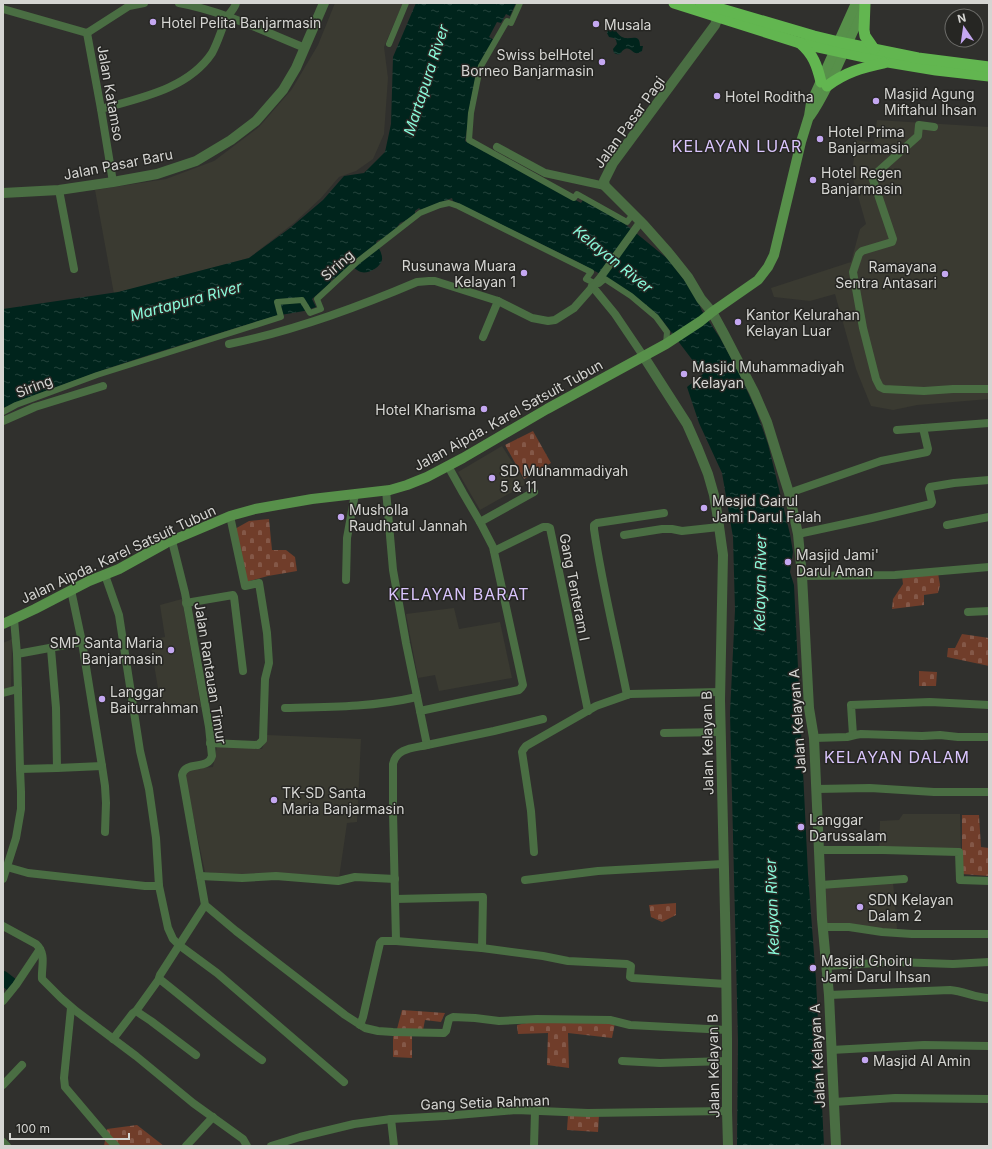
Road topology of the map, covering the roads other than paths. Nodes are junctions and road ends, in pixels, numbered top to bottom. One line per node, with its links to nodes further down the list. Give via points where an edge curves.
1 (144, 3): 11 (street)
2 (179, 3): 14 (street)
3 (236, 3): 14 (street)
4 (324, 3): 19 (street, Jalan Pasar Baru)
5 (406, 3): 17 (street)
6 (520, 3): 32 (street, via 511,23 507,21 481,66 471,113 469,140 574,198 577,194 628,222)
7 (674, 3): 13 (highway)
8 (701, 3): 13 (highway)
9 (856, 3): 18 (main road)
10 (865, 3): 18 (main road); 20 (highway, via 865,36)
11 (129, 5): 15 (street)
12 (3, 9): 15 (street)
13 (720, 10): 16 (highway); 18 (highway, via 814,36); 29 (street, Jalan Pasar Pagi, via 715,26 613,163 604,181)
14 (228, 16): 19 (street); 25 (street, via 212,51 190,76 143,97)
15 (87, 33): 25 (street, Jalan Katamso)
16 (800, 43): 18 (highway); 24 (highway, via 808,49)
17 (388, 44)
18 (841, 47): 20 (highway); 21 (highway); 24 (main road, Jalan Aipda. Karel Satsuit Tubun)
19 (305, 48): 28 (street, Jalan Pasar Baru, via 283,90 256,121 231,140 196,161 177,168)
20 (874, 49): 22 (highway, via 918,58)
21 (888, 62): 23 (highway); 24 (highway, via 849,72)
22 (989, 67)
23 (989, 76)
24 (824, 84): 38 (main road, Jalan Aipda. Karel Satsuit Tubun, via 811,103 774,255 758,280)
25 (101, 109): 28 (street, Jalan Katamso)
26 (934, 127): 45 (street, via 919,124 918,136 872,177 894,239 858,254 853,272 863,328 876,379 884,389)
27 (497, 147): 29 (street, via 545,173)
28 (113, 182): 30 (street, Jalan Pasar Baru)
29 (605, 186): 32 (street, Jalan Pasar Pagi)
30 (59, 190): 31 (street, Jalan Pasar Baru); 34 (street)
31 (3, 193)
32 (633, 214): 33 (street, Jalan Pasar Pagi)
33 (640, 223): 35 (street); 38 (street, Jalan Pasar Pagi, via 678,264)
34 (74, 269)
35 (596, 283): 36 (street, via 574,308 556,320 532,318); 37 (street, Siring, via 586,279 591,272 449,203 420,213 352,267 317,299); 41 (street, via 599,284 605,278 656,317 667,332); 43 (street)
36 (498, 301): 39 (street, via 435,281 416,282); 40 (street)
37 (321, 309): 39 (street, via 326,309); 46 (street, Siring, via 310,313 302,300 277,302 281,317 97,375)
38 (712, 312): 41 (main road, Jalan Aipda. Karel Satsuit Tubun); 55 (street, Jalan Kelayan A, via 757,398)
39 (328, 317): 42 (street)
40 (484, 337)
41 (669, 342): 43 (main road, Jalan Aipda. Karel Satsuit Tubun)
42 (229, 344)
43 (644, 357): 51 (main road, Jalan Aipda. Karel Satsuit Tubun); 62 (street, Jalan Kelayan B, via 687,424 708,474)
44 (103, 386): 47 (street, via 34,407)
45 (989, 389)
46 (3, 412)
47 (3, 421)
48 (989, 423): 49 (street)
49 (924, 428): 50 (street); 55 (street, via 927,452 881,461)
50 (897, 430)
51 (448, 466): 53 (main road, Jalan Aipda. Karel Satsuit Tubun, via 407,485); 60 (street)
52 (989, 480): 63 (street, via 930,487 931,504)
53 (386, 490): 56 (main road, Jalan Aipda. Karel Satsuit Tubun); 85 (street, via 394,570)
54 (534, 492): 60 (street)
55 (789, 493): 63 (street, Jalan Kelayan A)
56 (355, 494): 58 (main road, Jalan Aipda. Karel Satsuit Tubun, via 288,503); 70 (street, via 347,538)
57 (664, 512): 84 (street, via 594,525 598,558)
58 (230, 516): 65 (main road, Jalan Aipda. Karel Satsuit Tubun); 96 (street, via 245,586 259,583 267,633 269,663 265,680 263,740 258,745)
59 (989, 517): 61 (street)
60 (480, 522): 66 (street)
61 (947, 525)
62 (719, 527): 64 (street, via 682,531 662,529); 82 (street, Jalan Kelayan B, via 723,555)
63 (798, 534): 69 (street, Jalan Kelayan A)
64 (624, 535)
65 (172, 541): 68 (main road, Jalan Aipda. Karel Satsuit Tubun); 72 (street, Jalan Rantauan Timur)
66 (494, 551): 88 (street, via 523,685 519,690); 89 (street, Gang Tenteram I, via 543,527 550,528)
67 (989, 567): 69 (street, via 895,575)
68 (104, 575): 71 (main road, Jalan Aipda. Karel Satsuit Tubun); 115 (street, via 119,615 140,751 149,789)
69 (802, 576): 95 (street, Jalan Kelayan A, via 809,708)
70 (346, 580)
71 (71, 590): 75 (main road, Jalan Aipda. Karel Satsuit Tubun); 77 (street)
72 (186, 603): 80 (street, via 233,595); 96 (street, Jalan Rantauan Timur)
73 (989, 611): 74 (street)
74 (968, 612)
75 (14, 619): 76 (main road, Jalan Aipda. Karel Satsuit Tubun); 79 (street)
76 (3, 624)
77 (82, 642): 78 (street); 98 (street)
78 (51, 649): 79 (street); 99 (street, via 56,708)
79 (17, 654): 81 (street)
80 (243, 672)
81 (18, 689): 83 (street); 100 (street)
82 (720, 692): 84 (street); 91 (street, Jalan Kelayan B)
83 (3, 693)
84 (627, 695): 89 (street)
85 (417, 697): 87 (street, via 362,706); 88 (street)
86 (989, 705): 93 (street, via 930,702 851,705)
87 (285, 708)
88 (420, 711): 97 (street)
89 (588, 711): 105 (street, via 531,743 522,752)
90 (543, 719): 97 (street)
91 (721, 732): 92 (street); 107 (street, Jalan Kelayan B)
92 (664, 733)
93 (853, 735): 94 (street); 95 (street)
94 (989, 737)
95 (814, 738): 101 (street, Jalan Kelayan A)
96 (210, 743): 108 (street, Jalan Rantauan Timur, via 211,760 206,764 186,768 182,775)
97 (428, 745): 110 (street, via 403,751 394,758)
98 (102, 766): 99 (street); 103 (street, via 106,803)
99 (57, 768): 100 (street)
100 (20, 770): 106 (street, via 21,792 16,838)
101 (816, 789): 102 (street); 104 (street, Jalan Kelayan A)
102 (989, 792)
103 (105, 832)
104 (820, 850): 113 (street, via 959,852 960,880); 114 (street, Jalan Kelayan A)
105 (534, 852)
106 (6, 862): 109 (street); 115 (street, via 28,873)
107 (723, 864): 112 (street, via 598,872); 128 (street, Jalan Kelayan B)
108 (200, 876): 110 (street, via 276,876 338,881 355,877); 117 (street, Jalan Rantauan Timur)
109 (3, 879)
110 (395, 879): 116 (street)
111 (904, 879): 114 (street)
112 (525, 880)
113 (989, 881)
114 (821, 885): 119 (street, Jalan Kelayan A)
115 (159, 886): 122 (street, via 168,928)
116 (395, 899): 121 (street); 123 (street, via 483,898)
117 (205, 905): 122 (street); 134 (street)
118 (3, 926): 124 (street, via 36,944)
119 (823, 927): 120 (street, via 849,927 912,934); 126 (street, Jalan Kelayan A)
120 (989, 934)
121 (396, 941): 123 (street); 134 (street, via 380,943)
122 (179, 945): 127 (street); 144 (street, via 217,973)
123 (482, 948): 128 (street, via 544,956 568,962 628,965 631,966 632,978)
124 (40, 949): 131 (street); 132 (street, via 43,963 42,979)
125 (989, 962): 126 (street, via 895,962)
126 (826, 966): 129 (street, Jalan Kelayan A)
127 (159, 979): 133 (street); 140 (street)
128 (726, 984): 135 (street, Jalan Kelayan B)
129 (829, 995): 130 (street, via 950,990); 138 (street, Jalan Kelayan A)
130 (989, 998)
131 (3, 1001)
132 (71, 1008): 136 (street); 154 (street, via 65,1087)
133 (136, 1011): 136 (street); 139 (street)
134 (360, 1025): 135 (street, via 378,1031 444,1033 448,1019 452,1016 499,1021 610,1020 630,1026)
135 (727, 1030): 141 (street, Jalan Kelayan B)
136 (113, 1039): 150 (street)
137 (989, 1046): 138 (street, via 924,1045)
138 (831, 1050): 147 (street, Jalan Kelayan A)
139 (196, 1055)
140 (262, 1060)
141 (726, 1060): 142 (street, via 660,1063); 149 (street, Jalan Kelayan B)
142 (622, 1061)
143 (22, 1065): 145 (street)
144 (344, 1082)
145 (3, 1085)
146 (989, 1099): 147 (street, via 895,1098)
147 (834, 1102): 161 (street, Jalan Kelayan A)
148 (535, 1111): 149 (street, Gang Setia Rahman); 151 (street, Gang Setia Rahman, via 516,1110); 159 (street)
149 (727, 1111): 160 (street, Jalan Kelayan B)
150 (213, 1117): 155 (street); 156 (street, via 243,1139)
151 (391, 1119): 157 (street, Gang Setia Rahman, via 354,1124); 158 (street)
152 (3, 1142): 153 (street)
153 (7, 1146)
154 (116, 1146)
155 (186, 1146)
156 (247, 1146)
157 (271, 1146)
158 (394, 1146)
159 (534, 1146)
160 (728, 1146)
161 (836, 1146)

